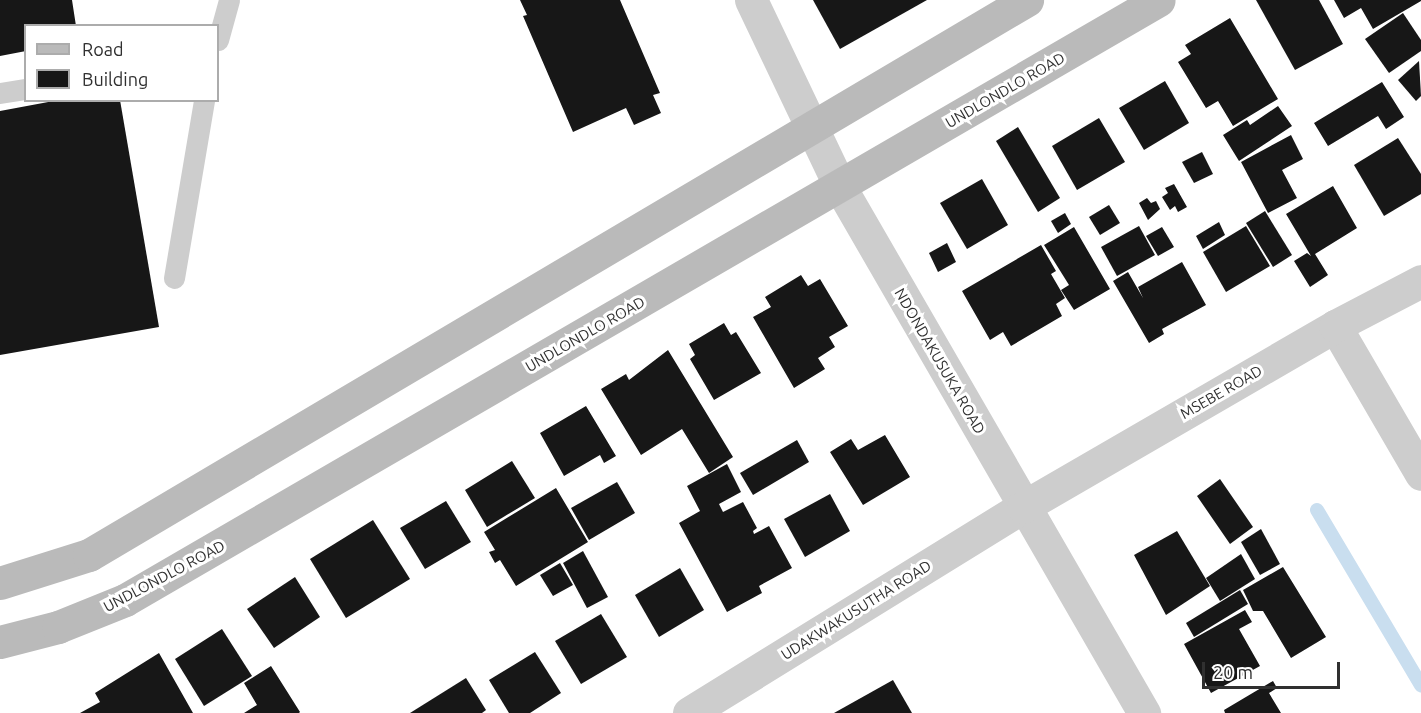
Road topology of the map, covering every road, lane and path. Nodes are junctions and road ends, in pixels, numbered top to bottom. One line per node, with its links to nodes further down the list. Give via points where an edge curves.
1 (229, 0): 5 (lane)
2 (751, 0): 9 (street, NDONDAKUSUKA ROAD)
3 (1027, 0): 9 (main road)
4 (1159, 0): 10 (main road, UNDLONDLO ROAD)
5 (219, 36)
6 (24, 89): 7 (lane)
7 (0, 93)
8 (204, 102): 11 (lane)
9 (810, 126): 10 (street, NDONDAKUSUKA ROAD); 16 (main road, via 89,555)
10 (840, 187): 15 (street, NDONDAKUSUKA ROAD); 17 (main road, UNDLONDLO ROAD, via 125,600 58,627)
11 (174, 278)
12 (1421, 281): 13 (street, MSEBE ROAD)
13 (1335, 326): 14 (street); 15 (street, MSEBE ROAD)
14 (1421, 474)
15 (1023, 507): 18 (street, UDAKWAKUSUTHA ROAD); 19 (street, NDONDAKUSUKA ROAD)
16 (0, 583)
17 (0, 642)
18 (698, 711)
19 (1144, 713)

